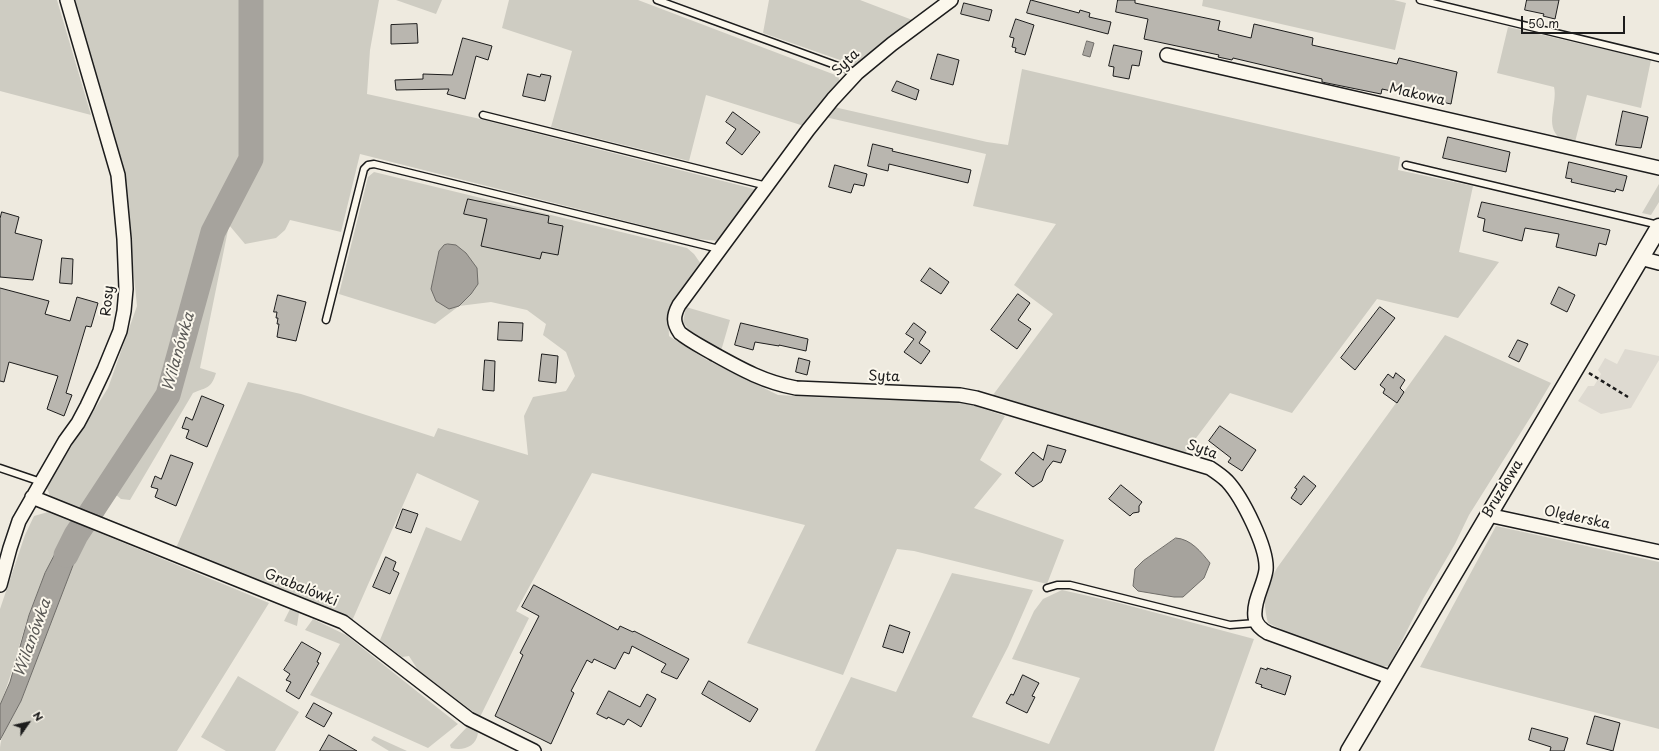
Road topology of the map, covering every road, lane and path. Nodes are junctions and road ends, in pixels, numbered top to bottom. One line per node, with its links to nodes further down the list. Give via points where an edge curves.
1 (67, 0): 20 (street, Rosy, via 118,175 126,289 120,331 104,370 78,423)
2 (658, 0): 7 (lane)
3 (951, 0): 7 (street, Syta)
4 (1420, 0): 6 (lane)
5 (1167, 55): 10 (street, Makowa)
6 (1659, 58)
7 (857, 73): 11 (street, Syta, via 808,130)
8 (483, 115): 11 (lane)
9 (1406, 165): 12 (lane)
10 (1659, 168)
11 (767, 186): 13 (street, Syta)
12 (1659, 226): 14 (street, Bruzdowa)
13 (719, 249): 16 (lane, via 381,166 368,165 364,169); 26 (street, Syta, via 679,305 675,313 675,326 686,338 760,379 796,388 960,395 976,398 1210,468 1221,475 1241,501 1266,558 1265,576 1255,605)
14 (1640, 258): 15 (street); 22 (street, Bruzdowa)
15 (1659, 263)
16 (326, 320)
17 (1598, 379): 18 (path)
18 (1628, 397)
19 (0, 468): 20 (lane)
20 (41, 482): 21 (street, Rosy)
21 (32, 497): 24 (street, Rosy, via 19,522); 28 (street, Grabalówki, via 343,622 469,719)
22 (1488, 515): 23 (street, Olęderska); 27 (street, Bruzdowa)
23 (1659, 552)
24 (0, 585)
25 (1047, 588): 26 (lane, via 1070,585 1230,625)
26 (1256, 623): 27 (street, via 1268,633)
27 (1392, 678): 29 (street, Bruzdowa)
28 (534, 751)
29 (1349, 751)

